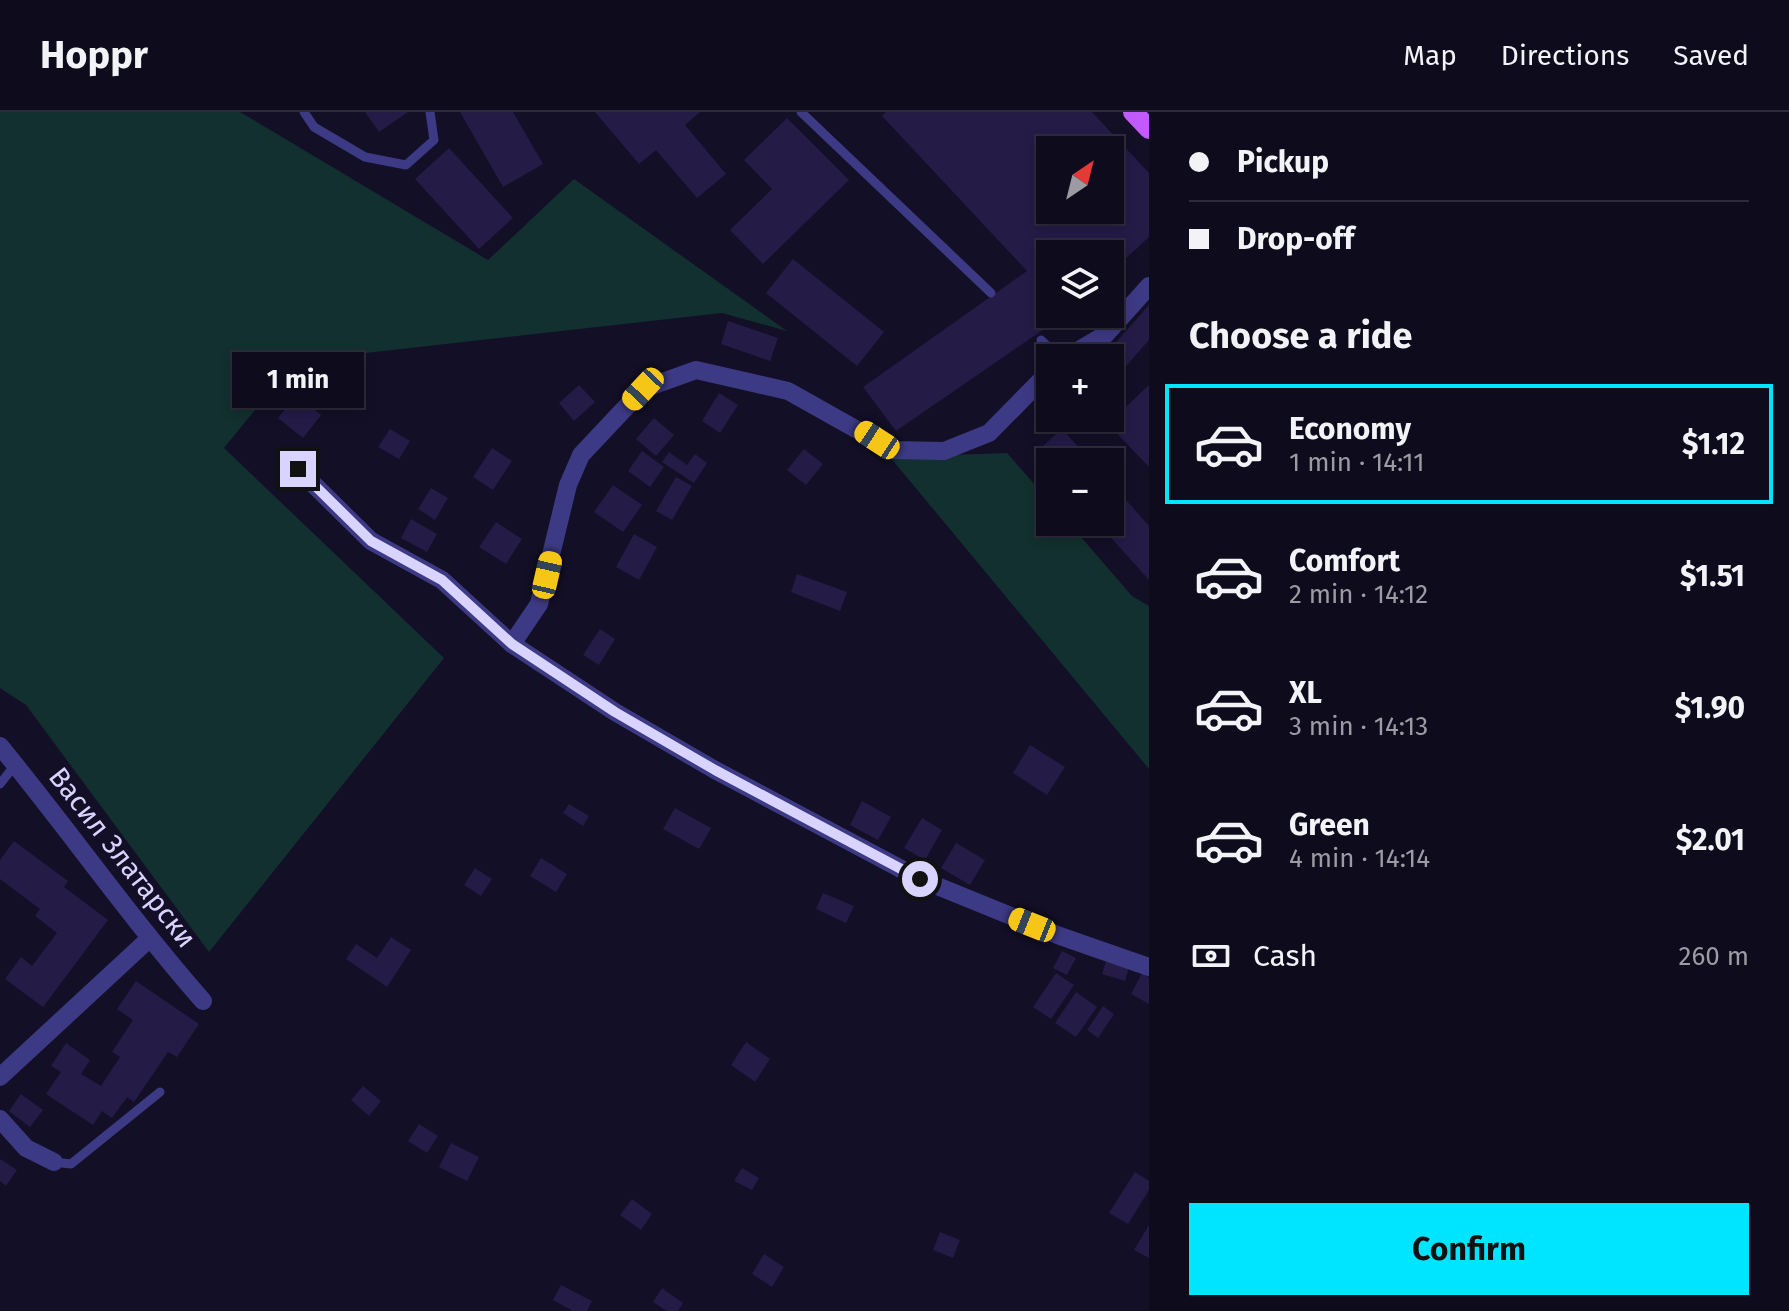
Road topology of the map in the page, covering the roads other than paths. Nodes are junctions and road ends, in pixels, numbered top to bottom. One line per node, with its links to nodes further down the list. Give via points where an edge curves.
1 (304, 112): 2 (lane, via 314,127 365,157 406,165 434,140)
2 (430, 112)
3 (801, 112): 7 (lane)
4 (1133, 112): 5 (main road)
5 (1149, 129)
6 (1149, 286): 10 (street, via 1106,334)
7 (991, 293)
8 (1041, 340): 9 (lane)
9 (1046, 344)
10 (1088, 344)
11 (1036, 385): 13 (street, via 989,433 944,451 893,450 788,391 696,370 643,389 581,455 568,485 539,604)
12 (298, 469): 13 (street, via 371,541 442,580)
13 (512, 644): 18 (street, via 677,748 920,879)
14 (0, 746): 15 (street, Васил Златарски)
15 (15, 765): 16 (lane); 17 (street, Васил Златарски)
16 (0, 784)
17 (149, 939): 19 (street, Васил Златарски); 20 (street)
18 (1149, 967)
19 (203, 1001)
20 (0, 1077)
21 (160, 1092): 23 (lane, via 71,1164)
22 (0, 1119): 23 (street, via 26,1148)
23 (54, 1162)

